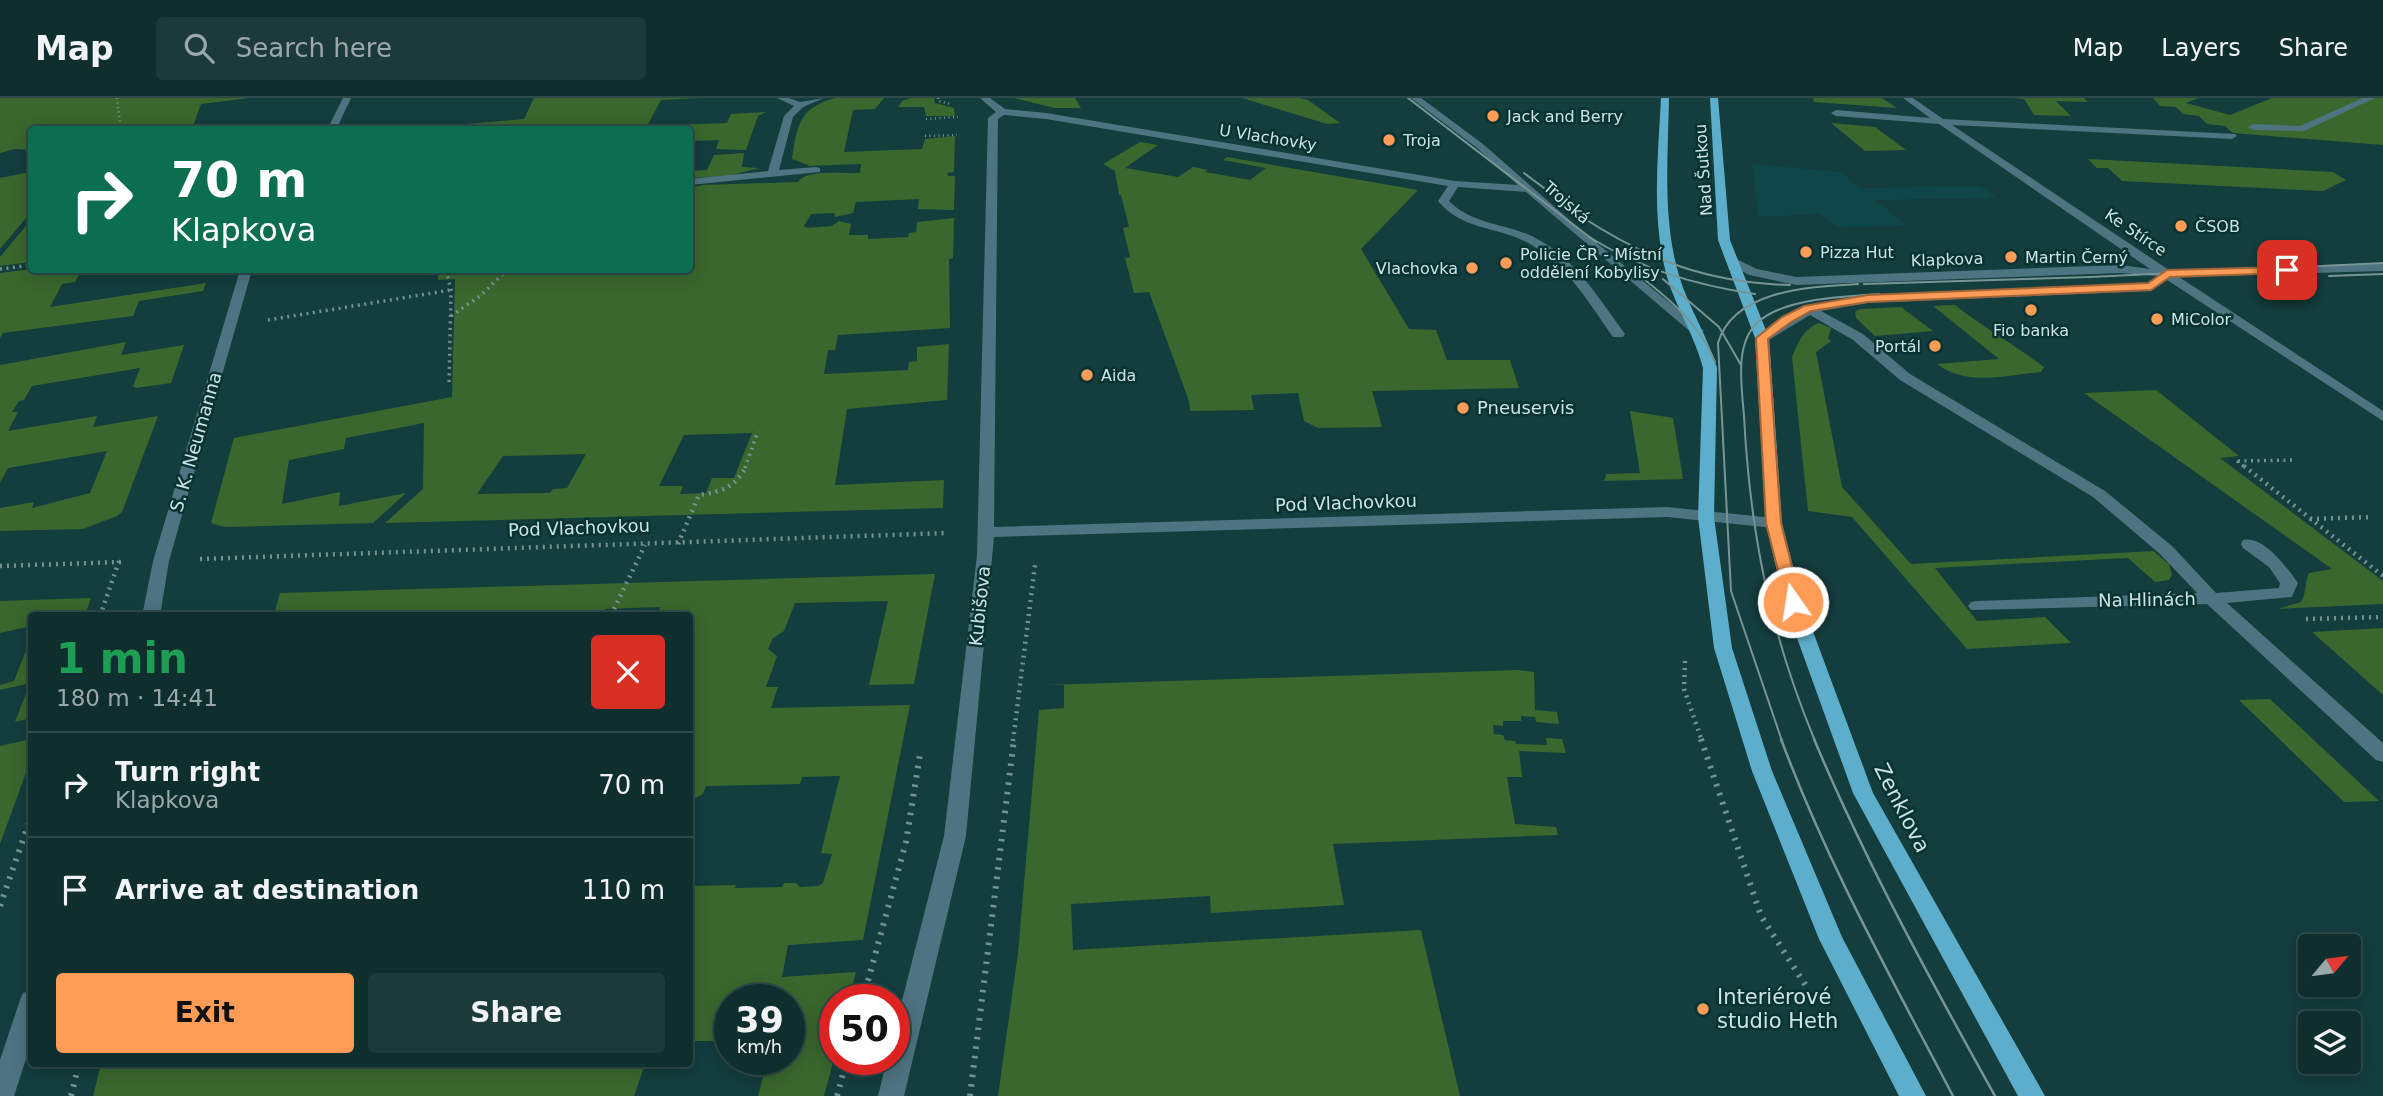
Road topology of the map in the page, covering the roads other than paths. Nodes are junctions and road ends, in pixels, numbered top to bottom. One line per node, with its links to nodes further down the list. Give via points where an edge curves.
1 (347, 98): 16 (street)
2 (781, 98): 10 (street)
3 (820, 98): 10 (street)
4 (984, 98): 11 (street)
5 (1415, 98): 23 (street, Trojská)
6 (1665, 98): 30 (main road, Nad Šutkou, via 1663,233 1674,279)
7 (1714, 98): 24 (main road, Nad Šutkou)
8 (1907, 98): 14 (street, Ke Stírce)
9 (2371, 98): 17 (street, via 2301,129)
10 (800, 106): 20 (street, via 789,116)
11 (1002, 112): 22 (street, U Vlachovky); 36 (street, Kubišova, via 993,118)
12 (1836, 113): 14 (street)
13 (2075, 118): 15 (street, via 2009,116)
14 (1941, 121): 15 (street); 28 (street, Ke Stírce)
15 (2001, 124): 18 (street)
16 (334, 126)
17 (2253, 127)
18 (2232, 136)
19 (816, 170): 20 (street)
20 (774, 173): 21 (street)
21 (693, 182)
22 (1455, 184): 23 (street, U Vlachovky); 31 (street, via 1443,201 1454,214 1533,240 1563,261)
23 (1528, 189): 30 (street, Trojská)
24 (1724, 240): 25 (main road, Zenklova)
25 (1732, 261): 28 (street, Klapkova, via 1753,272 1797,281 2121,269); 32 (main road, Zenklova)
26 (2383, 267): 28 (street, Klapkova)
27 (245, 273): 40 (street, S. K. Neumanna, via 161,561)
28 (2167, 274): 29 (street, Klapkova, via 2151,287 1868,299); 33 (street, Ke Stírce)
29 (1808, 309): 32 (street, Klapkova); 38 (street, via 1858,337 1905,377 2099,494 2166,550)
30 (1698, 331): 34 (main road, via 1710,368)
31 (1618, 334)
32 (1762, 338): 35 (main road, Zenklova)
33 (2383, 417)
34 (1706, 517): 35 (street); 36 (street, Pod Vlachovkou, via 1667,512); 45 (main road, via 1723,648 1762,771 1831,939)
35 (1774, 523): 46 (main road, Zenklova, via 1793,602 1863,793)
36 (987, 532): 44 (street, Kubišova, via 955,836)
37 (2249, 544): 38 (street, via 2275,563 2289,583 2286,593)
38 (2212, 599): 39 (street, Na Hlinách); 41 (street, Na Hlinách)
39 (1977, 606)
40 (152, 612)
41 (2383, 755)
42 (28, 1012): 43 (street)
43 (1, 1096)
44 (891, 1096)
45 (1913, 1096)
46 (2032, 1096)

